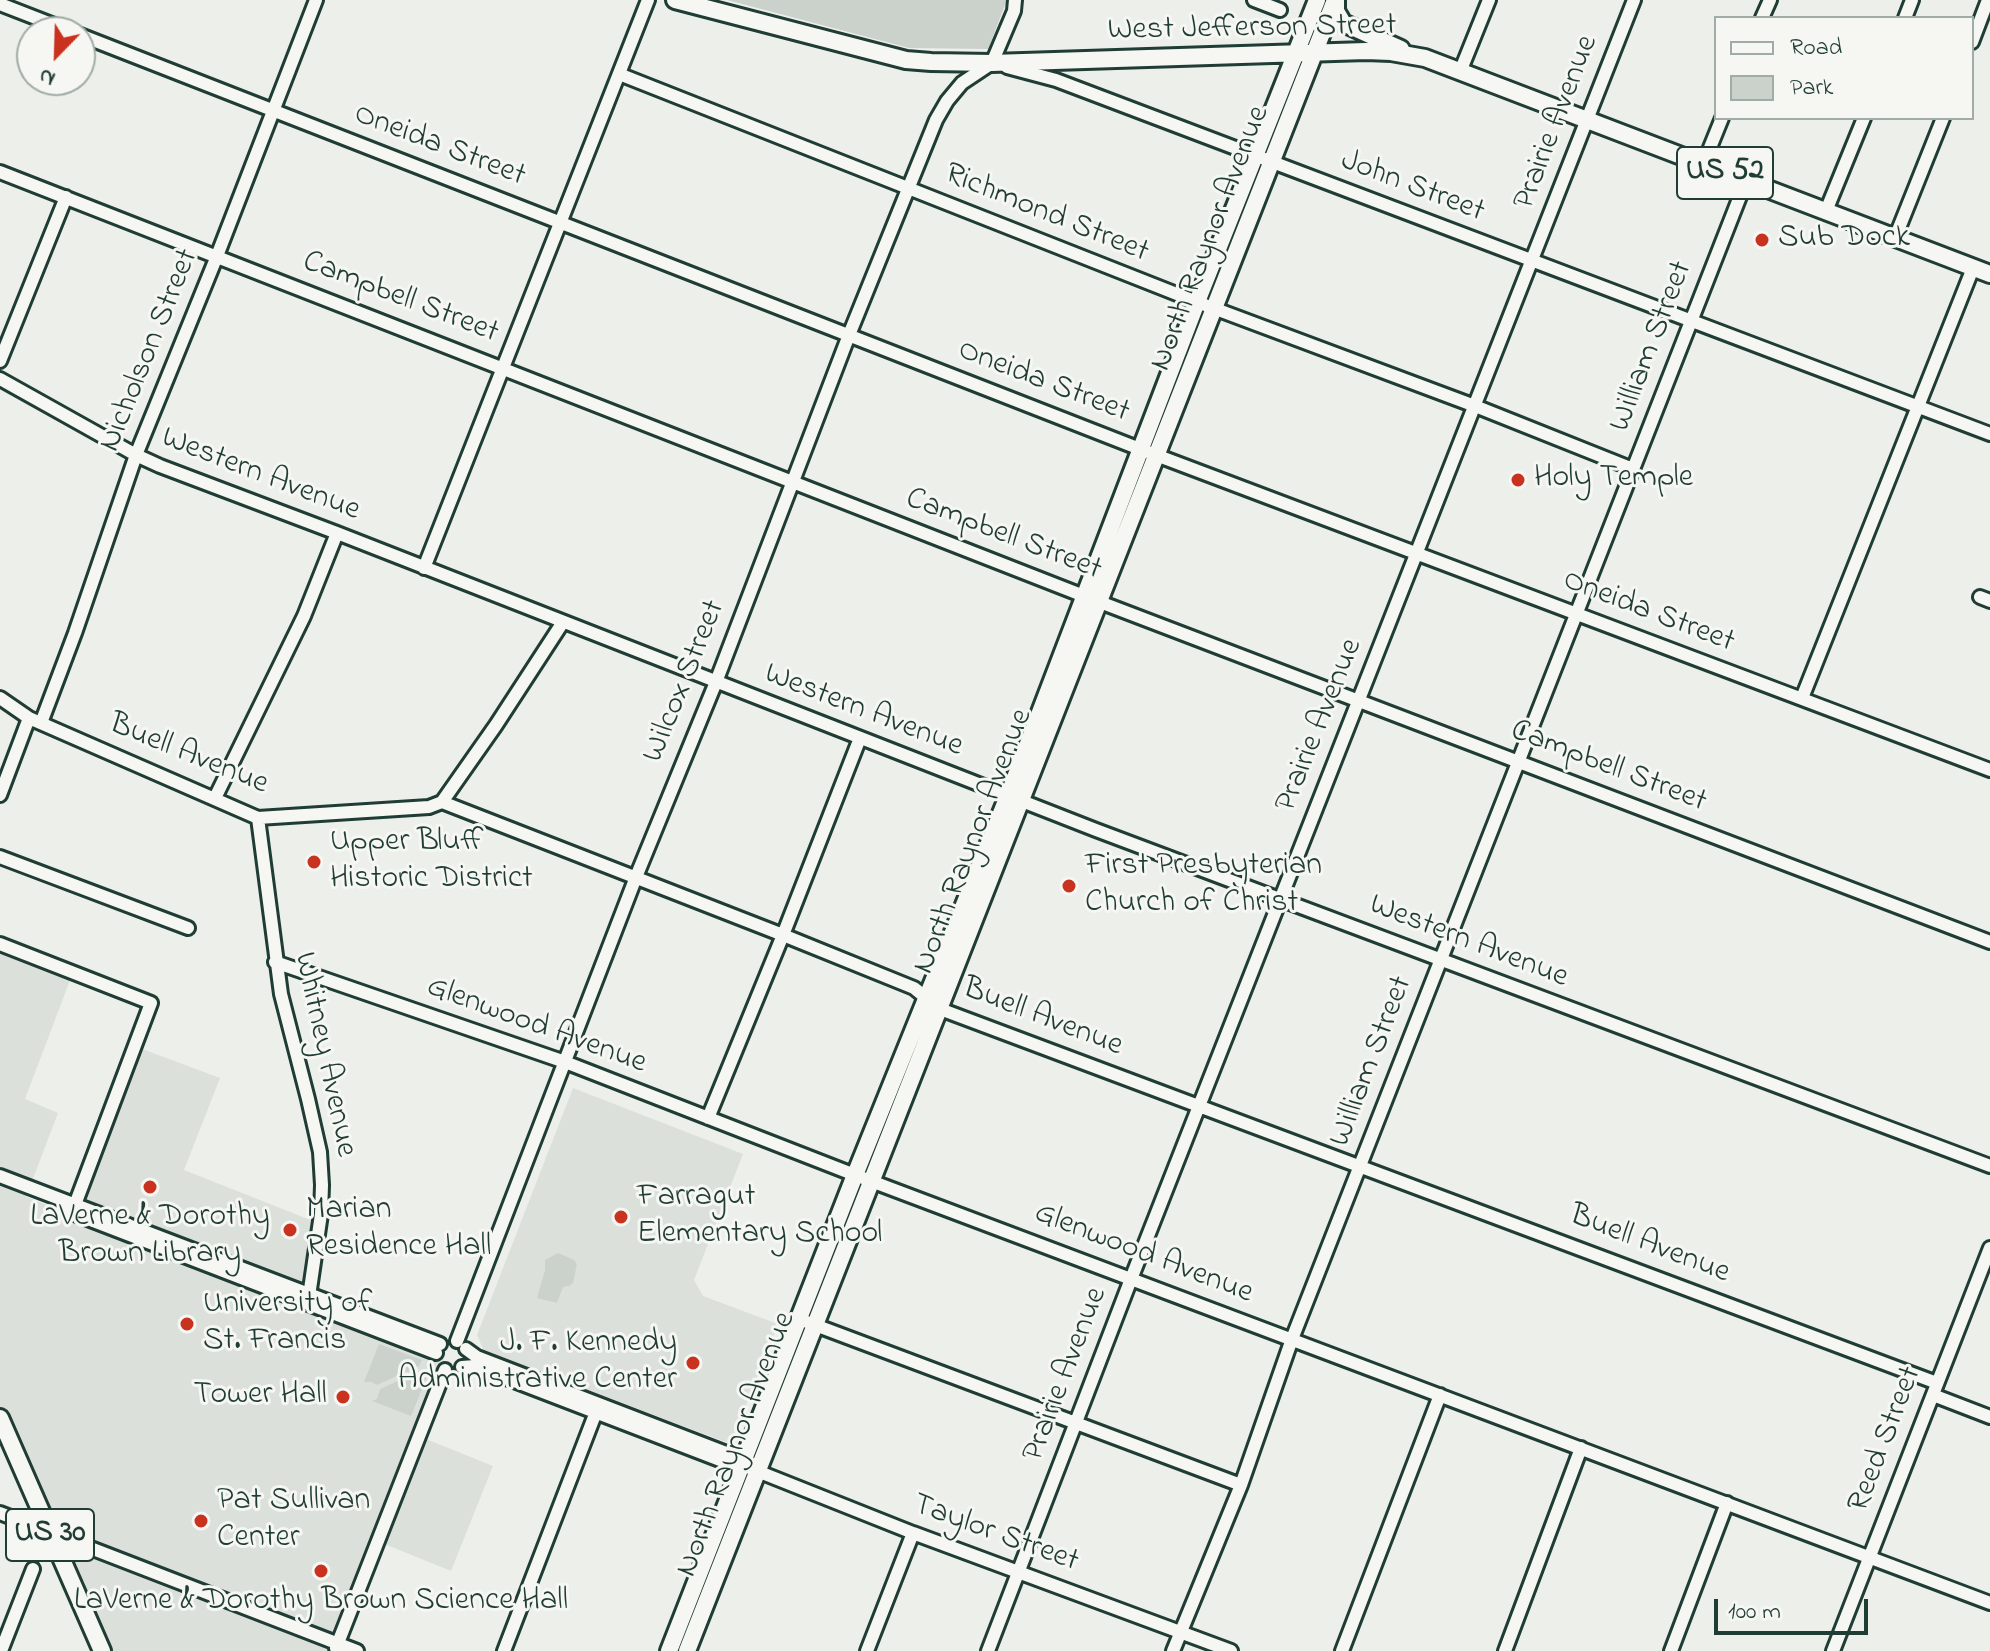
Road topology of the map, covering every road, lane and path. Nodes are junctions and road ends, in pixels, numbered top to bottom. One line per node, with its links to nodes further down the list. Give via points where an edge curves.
1 (316, 0): 22 (street, Nicholson Street)
2 (648, 0): 21 (street)
3 (675, 0): 19 (main road, West Jefferson Street, via 906,60)
4 (1015, 0): 19 (street)
5 (1254, 0): 12 (street)
6 (1317, 0): 16 (main road, North Raynor Avenue)
7 (1336, 0): 17 (main road, North Raynor Avenue); 18 (main road, US 52, via 1343,23)
8 (1489, 0): 20 (street)
9 (1634, 0): 23 (street, Prairie Avenue)
10 (1988, 0): 14 (street)
11 (0, 4): 13 (street)
12 (1280, 10)
13 (31, 16)
14 (1974, 37)
15 (96, 41): 22 (street, Oneida Street)
16 (1295, 53): 17 (main road, West Jefferson Street / US 52); 19 (main road, West Jefferson Street); 27 (main road, North Raynor Avenue)
17 (1315, 53): 18 (main road, West Jefferson Street / US 52, via 1391,52); 28 (main road, North Raynor Avenue)
18 (1425, 58): 20 (main road, West Jefferson Street / US 52)
19 (992, 63): 27 (street, John Street, via 1056,80); 32 (street, Wilcox Street, via 962,83 947,101)
20 (1460, 72): 23 (main road, West Jefferson Street / US 52)
21 (619, 74): 32 (street, Richmond Street); 35 (street)
22 (274, 111): 35 (street, Oneida Street); 37 (street, Nicholson Street)
23 (1588, 120): 29 (main road, West Jefferson Street / US 52); 38 (street, Prairie Avenue)
24 (1721, 120): 29 (street)
25 (1863, 120): 34 (street)
26 (1942, 120): 36 (street)
27 (1255, 156): 28 (street, John Street); 41 (main road, North Raynor Avenue)
28 (1272, 163): 38 (street, John Street); 42 (main road, North Raynor Avenue)
29 (1703, 165): 31 (main road, West Jefferson Street / US 52)
30 (0, 172): 33 (street, Campbell Street)
31 (1746, 181): 34 (main road, West Jefferson Street / US 52); 43 (street, William Street)
32 (909, 189): 41 (street, Richmond Street); 44 (street, Wilcox Street)
33 (66, 197): 37 (street, Campbell Street); 45 (street)
34 (1826, 211): 36 (main road, West Jefferson Street / US 52)
35 (561, 221): 44 (street, Oneida Street); 46 (street)
36 (1895, 238): 39 (main road, West Jefferson Street / US 52)
37 (217, 256): 46 (street, Campbell Street); 52 (street, Nicholson Street)
38 (1532, 261): 43 (street, John Street); 48 (street, Prairie Avenue)
39 (1973, 268): 40 (main road, West Jefferson Street / US 52); 49 (street)
40 (1990, 274)
41 (1197, 302): 42 (street, Richmond Street); 51 (main road, North Raynor Avenue)
42 (1215, 309): 48 (street, Richmond Street); 53 (main road, North Raynor Avenue)
43 (1691, 322): 49 (street, John Street); 54 (street, William Street)
44 (849, 335): 51 (street, Oneida Street); 55 (street, Wilcox Street)
45 (0, 361)
46 (504, 367): 55 (street, Campbell Street); 58 (street)
47 (0, 379): 52 (street, Western Avenue)
48 (1475, 406): 54 (street, Richmond Street); 57 (street, Prairie Avenue)
49 (1917, 406): 50 (street, John Street); 64 (street)
50 (1990, 434)
51 (1140, 449): 53 (street, Oneida Street); 59 (main road, North Raynor Avenue)
52 (136, 455): 56 (street, Western Avenue); 66 (street, Nicholson Street, via 75,633)
53 (1157, 455): 57 (street, Oneida Street); 59 (main road, North Raynor Avenue)
54 (1633, 469): 60 (street, William Street)
55 (793, 481): 59 (street, Campbell Street); 62 (street, Wilcox Street)
56 (337, 533): 58 (street, Western Avenue); 71 (street, via 304,616)
57 (1417, 553): 60 (street, Oneida Street); 65 (street, Prairie Avenue)
58 (424, 568): 61 (street, Western Avenue)
59 (1092, 599): 65 (street, Campbell Street); 72 (main road, North Raynor Avenue)
60 (1577, 613): 64 (street, Oneida Street); 68 (street, William Street)
61 (563, 622): 62 (street, Western Avenue); 73 (street)
62 (716, 682): 67 (street, Western Avenue); 76 (street, Wilcox Street)
63 (0, 698): 66 (street, Buell Avenue)
64 (1802, 698): 69 (street, Oneida Street)
65 (1359, 701): 68 (street, Campbell Street); 77 (street, Prairie Avenue)
66 (35, 721): 70 (street, Nicholson Street); 71 (street, Buell Avenue)
67 (860, 738): 72 (street, Western Avenue); 79 (street)
68 (1519, 762): 80 (street, Campbell Street); 82 (street, William Street)
69 (1990, 770)
70 (0, 795)
71 (215, 798): 74 (street, Buell Avenue)
72 (1014, 798): 77 (street, Western Avenue); 84 (main road, North Raynor Avenue)
73 (442, 802): 74 (street, Buell Avenue); 76 (street, Buell Avenue)
74 (258, 818): 83 (street, Whitney Avenue)
75 (0, 857): 78 (street)
76 (636, 877): 79 (street, Buell Avenue); 85 (street, Wilcox Street)
77 (1281, 900): 82 (street, Western Avenue); 86 (street, Prairie Avenue)
78 (188, 928)
79 (783, 935): 84 (street, Buell Avenue, via 914,988); 87 (street)
80 (1990, 942)
81 (0, 944): 93 (street, via 151,1003)
82 (1440, 961): 88 (street, William Street); 89 (street, Western Avenue)
83 (275, 962): 85 (street, Glenwood Avenue); 96 (street, Whitney Avenue, via 320,1152 321,1214)
84 (934, 1004): 86 (street, Buell Avenue); 91 (main road, North Raynor Avenue)
85 (565, 1062): 87 (street, Glenwood Avenue); 100 (street, Wilcox Street)
86 (1200, 1106): 88 (street, Buell Avenue); 95 (street, Prairie Avenue)
87 (708, 1118): 91 (street, Glenwood Avenue)
88 (1360, 1165): 99 (street, William Street); 104 (street, Buell Avenue)
89 (1990, 1166)
90 (0, 1176): 93 (street)
91 (863, 1178): 95 (street, Glenwood Avenue); 97 (main road, North Raynor Avenue); 98 (main road, North Raynor Avenue)
92 (0, 1185): 93 (street)
93 (73, 1209): 96 (street)
94 (1990, 1248): 104 (street, Reed Street)
95 (1131, 1279): 99 (street, Glenwood Avenue); 110 (street, Prairie Avenue)
96 (309, 1299): 101 (street)
97 (799, 1319): 98 (street); 106 (main road, North Raynor Avenue)
98 (815, 1325): 106 (main road, North Raynor Avenue); 110 (street)
99 (1292, 1339): 105 (street, Glenwood Avenue); 113 (street, William Street)
100 (461, 1345): 101 (street, via 448,1340); 102 (street, via 467,1358); 112 (street, Taylor Street, via 477,1357 729,1454)
101 (438, 1349): 103 (street, via 438,1363)
102 (462, 1367): 103 (street); 107 (street, Taylor Street, via 475,1366)
103 (445, 1370): 123 (street)
104 (1935, 1389): 108 (street, Buell Avenue); 118 (street, Reed Street)
105 (1440, 1395): 111 (street, Glenwood Avenue); 134 (street)
106 (778, 1397): 112 (main road, North Raynor Avenue)
107 (596, 1412): 112 (street, Taylor Street); 127 (street)
108 (1990, 1417)
109 (0, 1418): 116 (main road, US 30)
110 (1076, 1424): 113 (street); 120 (street, Prairie Avenue)
111 (1581, 1448): 114 (street, Glenwood Avenue); 135 (street)
112 (750, 1468): 117 (street, Taylor Street); 128 (main road, North Raynor Avenue); 129 (main road, North Raynor Avenue)
113 (1241, 1485): 122 (street, William Street)
114 (1727, 1503): 118 (street, Glenwood Avenue); 136 (street)
115 (0, 1513): 116 (street)
116 (49, 1532): 123 (street); 125 (main road, US 30)
117 (913, 1533): 120 (street, Taylor Street); 130 (street)
118 (1869, 1557): 121 (street, Glenwood Avenue); 137 (street, Reed Street)
119 (33, 1569): 124 (street)
120 (1019, 1572): 122 (street, Taylor Street); 131 (street, Prairie Avenue)
121 (1990, 1603)
122 (1181, 1632): 132 (street, William Street); 133 (street, Taylor Street)
123 (336, 1647): 126 (street)
124 (1, 1651)
125 (102, 1651)
126 (357, 1651)
127 (504, 1651)
128 (669, 1651)
129 (687, 1651)
130 (867, 1651)
131 (988, 1651)
132 (1173, 1651)
133 (1231, 1651)
134 (1342, 1651)
135 (1505, 1651)
136 (1671, 1651)
137 (1833, 1651)

